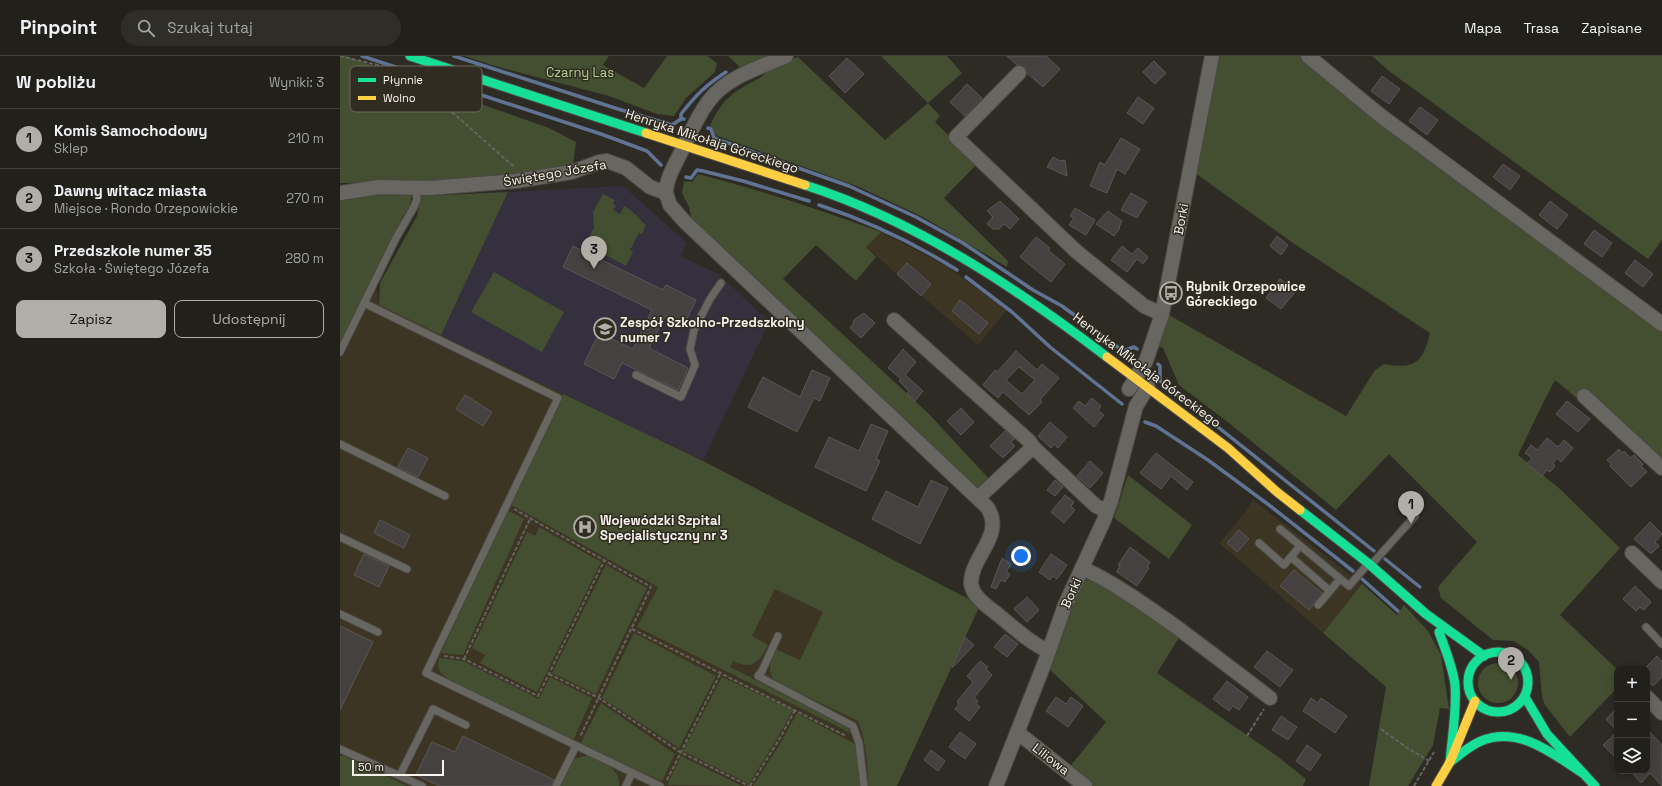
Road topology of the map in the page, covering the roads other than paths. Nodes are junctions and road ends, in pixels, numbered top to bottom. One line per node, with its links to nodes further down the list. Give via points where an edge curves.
1 (410, 56): 5 (main road, Henryka Mikołaja Góreckiego)
2 (786, 56): 8 (street, via 720,88 701,112)
3 (1212, 56): 15 (street, Borki)
4 (1308, 56): 18 (street, via 1381,116)
5 (440, 66)
6 (1019, 73): 15 (street, via 956,137 1077,252 1144,306)
7 (482, 80): 8 (main road, Henryka Mikołaja Góreckiego)
8 (684, 146): 11 (street, via 666,184); 12 (main road, Henryka Mikołaja Góreckiego, via 806,185 877,212 931,238)
9 (416, 187): 10 (street, Świętego Józefa, via 379,187); 11 (street, Świętego Józefa, via 516,181 572,172 599,162 607,162 626,168 650,187); 14 (lane, via 417,199 414,208)
10 (340, 193)
11 (666, 193): 30 (street, via 670,205 689,225)
12 (993, 279): 16 (main road, Henryka Mikołaja Góreckiego); 21 (main road, Henryka Mikołaja Góreckiego, via 1056,318)
13 (722, 283): 20 (lane, via 710,299 694,330 690,349 695,366 681,396)
14 (364, 303): 19 (lane); 70 (lane, via 558,398 426,673)
15 (1162, 314): 21 (street, Borki, via 1148,358)
16 (1034, 316)
17 (894, 320): 25 (street, via 983,398)
18 (1662, 324)
19 (340, 352)
20 (636, 375)
21 (1128, 383): 22 (main road, Henryka Mikołaja Góreckiego); 22 (main road, Henryka Mikołaja Góreckiego)
22 (1145, 396): 28 (main road, Henryka Mikołaja Góreckiego, via 1232,450); 31 (street, Borki, via 1135,409)
23 (1584, 396): 26 (street)
24 (340, 444): 29 (lane)
25 (1033, 447): 30 (street); 31 (street, via 1096,506)
26 (1662, 468)
27 (1237, 469): 28 (main road, Henryka Mikołaja Góreckiego)
28 (1277, 492): 39 (main road, Henryka Mikołaja Góreckiego)
29 (445, 496)
30 (978, 498): 54 (street, via 990,511 993,522 990,537 974,573 973,591 1036,645)
31 (1107, 511): 40 (street, Borki)
32 (1416, 516): 39 (lane)
33 (1280, 529): 36 (lane)
34 (340, 537): 41 (lane)
35 (1258, 543): 38 (lane, via 1284,565)
36 (1300, 546): 38 (lane); 42 (lane)
37 (1632, 553): 43 (street)
38 (1291, 557): 44 (lane)
39 (1369, 564): 42 (lane, via 1349,586); 47 (main road, Henryka Mikołaja Góreckiego)
40 (1082, 568): 54 (street, Borki); 59 (street, via 1125,592 1201,645)
41 (407, 569)
42 (1340, 579): 44 (lane)
43 (1662, 582)
44 (1330, 591): 45 (lane)
45 (1318, 604)
46 (340, 614): 49 (lane)
47 (1426, 614): 50 (main road, Henryka Mikołaja Góreckiego); 55 (main road, Henryka Mikołaja Góreckiego)
48 (1646, 627): 52 (lane)
49 (378, 632)
50 (1439, 632): 53 (main road, Henryka Mikołaja Góreckiego); 72 (main road, via 1455,685 1455,716)
51 (778, 636): 80 (lane, via 758,676 853,726 859,743)
52 (1662, 644)
53 (1454, 648)
54 (1048, 651): 67 (street, Borki)
55 (1484, 656): 57 (main road); 58 (main road, via 1503,653 1518,660 1528,674)
56 (1463, 660): 57 (main road)
57 (1471, 670): 61 (main road, via 1469,686)
58 (1525, 697): 62 (main road); 69 (main road)
59 (1270, 698)
60 (1650, 700): 63 (street)
61 (1475, 701): 62 (main road, via 1488,715); 72 (main road)
62 (1510, 710): 64 (main road)
63 (1662, 713)
64 (1519, 716)
65 (1528, 723): 69 (main road)
66 (466, 725): 75 (lane, via 433,709)
67 (1017, 732): 81 (street, Borki); 82 (street, Liliowa)
68 (1474, 734): 72 (main road)
69 (1547, 734): 74 (main road)
70 (576, 746): 73 (lane); 77 (lane)
71 (340, 749): 75 (lane)
72 (1450, 762): 74 (main road, via 1479,742 1513,736 1534,742); 83 (main road)
73 (632, 773): 78 (lane); 79 (lane)
74 (1584, 774): 84 (main road)
75 (400, 775): 76 (lane)
76 (422, 786)
77 (556, 786)
78 (626, 786)
79 (660, 786)
80 (864, 786)
81 (996, 786)
82 (1085, 786)
83 (1436, 786)
84 (1595, 786)

